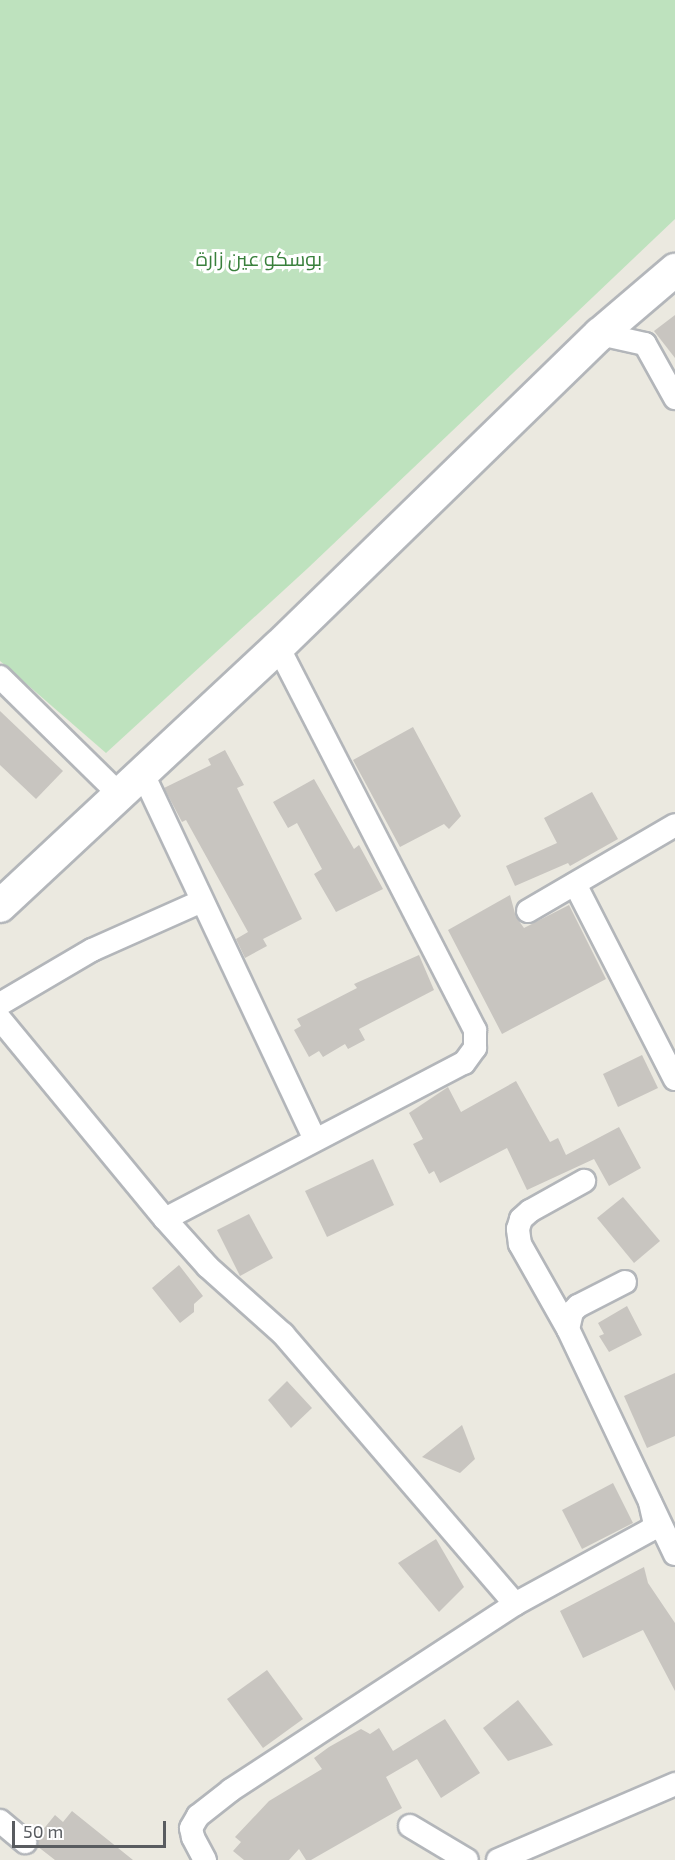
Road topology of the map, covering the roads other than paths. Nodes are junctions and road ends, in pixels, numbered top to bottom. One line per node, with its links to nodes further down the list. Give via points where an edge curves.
1 (675, 270): 2 (main road)
2 (600, 334): 3 (street, via 645,344); 4 (main road)
3 (675, 398)
4 (278, 647): 6 (main road); 16 (street, via 475,1030 475,1048 464,1063)
5 (0, 677): 7 (street)
6 (142, 772): 7 (main road); 10 (street)
7 (118, 793): 11 (main road)
8 (674, 828): 9 (street)
9 (575, 884): 12 (street); 15 (street)
10 (200, 902): 13 (street, via 92,950); 16 (street)
11 (0, 906)
12 (528, 911)
13 (0, 1004)
14 (0, 1019): 18 (street)
15 (675, 1079)
16 (315, 1139): 18 (street)
17 (584, 1181): 20 (street, via 530,1211 521,1219 518,1230 520,1244)
18 (165, 1219): 23 (street, via 208,1267 283,1334)
19 (625, 1281): 20 (street, via 578,1306 572,1312)
20 (568, 1329): 21 (street)
21 (650, 1503): 22 (street); 23 (street, via 655,1524 650,1530)
22 (675, 1554)
23 (515, 1604): 28 (street, via 231,1790 198,1816 191,1828)
24 (675, 1784): 30 (street)
25 (0, 1821): 27 (street)
26 (410, 1826): 29 (street)
27 (25, 1842)
28 (205, 1860)
29 (466, 1860)
30 (498, 1860)

